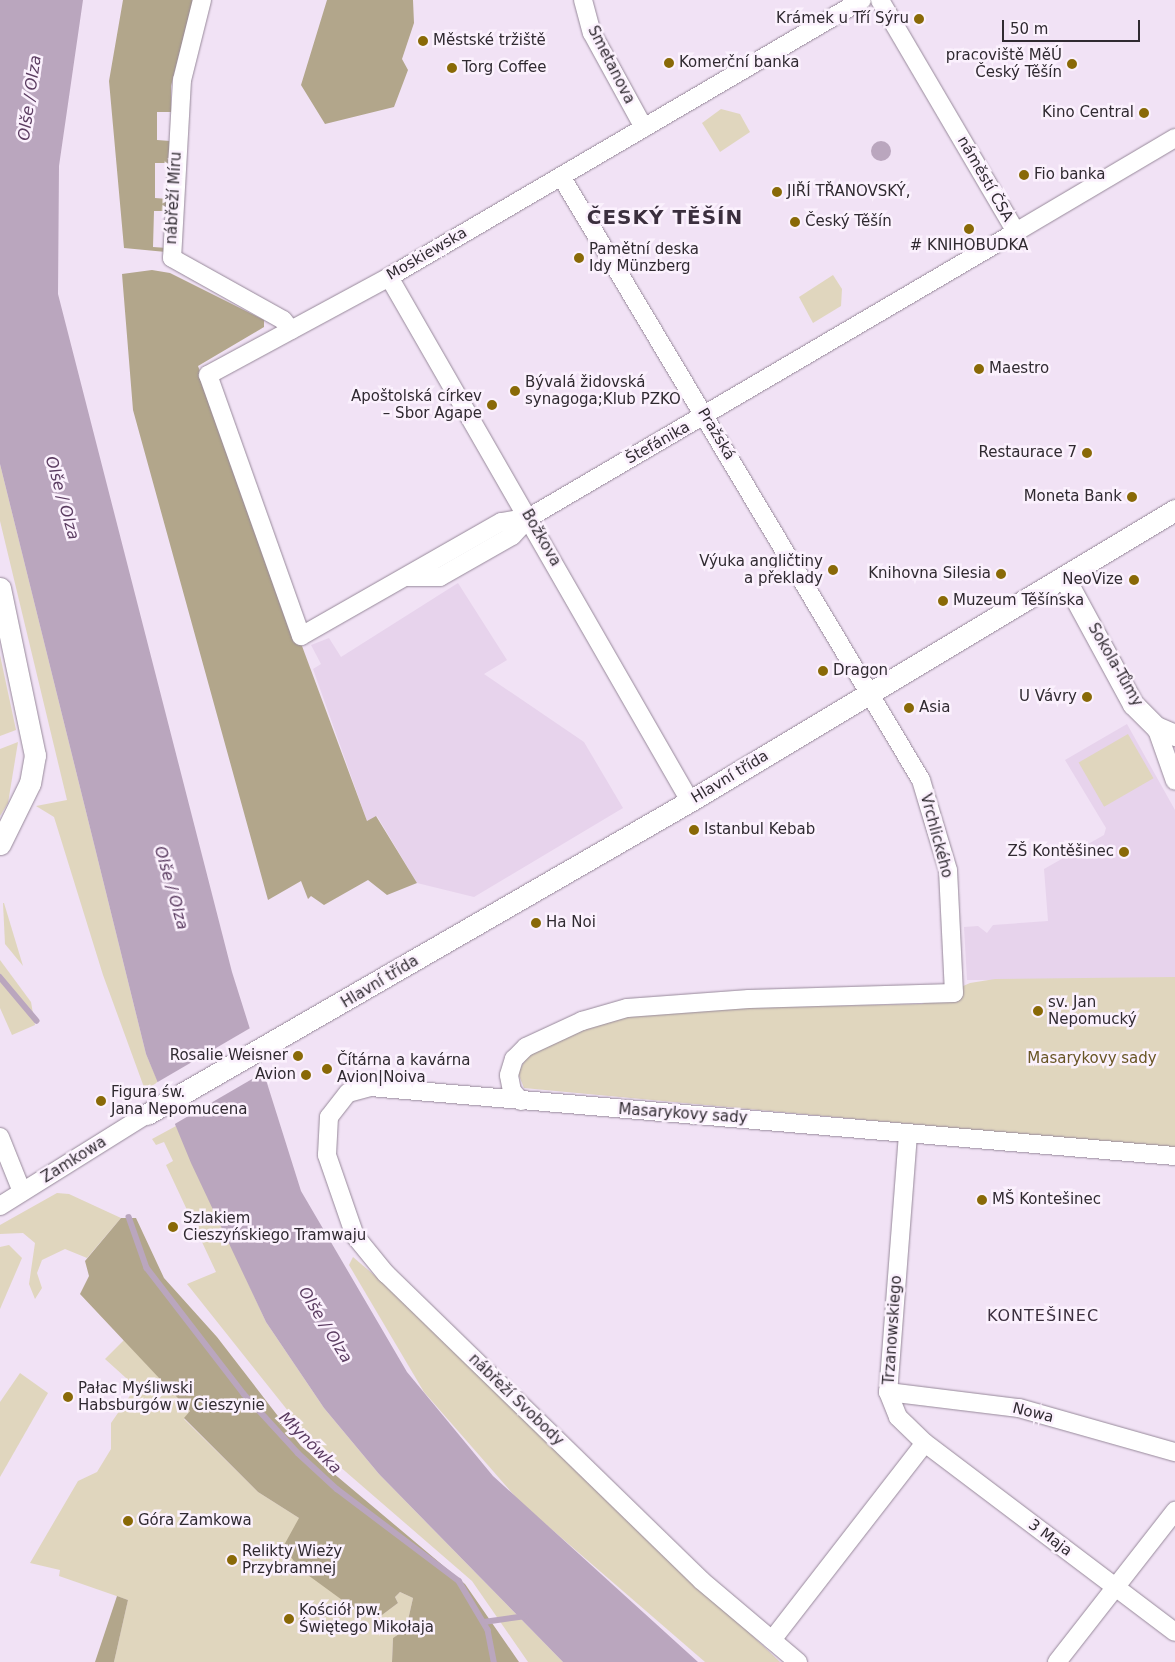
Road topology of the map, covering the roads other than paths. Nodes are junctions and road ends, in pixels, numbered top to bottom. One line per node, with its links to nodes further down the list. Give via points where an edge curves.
1 (202, 0): 11 (street, nábřeží Míru, via 182,80 172,258 283,320)
2 (583, 0): 5 (street, Smetanova, via 592,33)
3 (862, 0): 5 (street, Moskiewska)
4 (880, 0): 8 (street, náměstí ČSA)
5 (644, 128): 7 (street, Moskiewska)
6 (1175, 138): 8 (street, via 1095,182)
7 (561, 176): 9 (street, Moskiewska); 12 (street, Pražská)
8 (1016, 232): 10 (street, náměstí ČSA)
9 (389, 276): 11 (street, Moskiewska); 14 (street, Božkova)
10 (863, 322): 12 (street, Štefánika)
11 (291, 330): 17 (street, Moskiewska, via 208,375)
12 (706, 416): 14 (street, Štefánika); 18 (street, Pražská)
13 (1175, 510): 15 (street, Hlavní třída)
14 (530, 517): 17 (street, Štefánika, via 501,522); 21 (street, Božkova)
15 (1064, 577): 18 (street, Hlavní třída); 19 (street, Sokola-Tůmy, via 1133,704)
16 (0, 588): 22 (street, via 35,755 30,783)
17 (301, 636)
18 (871, 692): 21 (street, Hlavní třída); 24 (street, Vrchlického, via 920,780 948,870 954,993 749,999 627,1008 582,1021 526,1047 514,1059 509,1075 512,1091)
19 (1166, 731): 20 (street, Sokola-Tůmy)
20 (1175, 781)
21 (690, 801): 25 (street, Hlavní třída, via 485,918 382,982)
22 (0, 844)
23 (348, 1093): 24 (street, Masarykovy sady, via 370,1087); 37 (street, nábřeží Svobody, via 330,1117 327,1155 355,1236 386,1274 701,1580)
24 (520, 1101): 26 (street, Masarykovy sady)
25 (147, 1114): 29 (street, Zamkowa)
26 (908, 1134): 28 (street, Masarykovy sady); 31 (street, Trzanowskiego)
27 (0, 1136): 29 (street)
28 (1175, 1156)
29 (22, 1192): 30 (street, Zamkowa)
30 (0, 1206)
31 (888, 1392): 32 (street, Trzanowskiego, via 898,1417); 33 (street, Nowa, via 1019,1408)
32 (925, 1443): 35 (street, 3 Maja); 37 (street)
33 (1175, 1452)
34 (1175, 1511): 35 (street)
35 (1116, 1588): 36 (street, 3 Maja); 39 (street)
36 (1175, 1632)
37 (772, 1640): 38 (street, nábřeží Svobody)
38 (798, 1662)
39 (1057, 1662)

